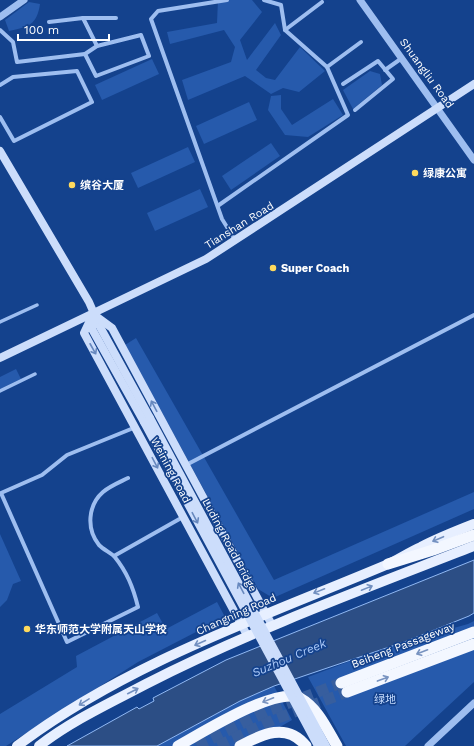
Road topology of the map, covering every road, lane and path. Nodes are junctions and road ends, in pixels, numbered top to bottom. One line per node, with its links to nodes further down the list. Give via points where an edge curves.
1 (24, 0): 6 (street)
2 (227, 0): 27 (street, via 158,11 151,18)
3 (264, 0): 11 (street, via 280,6)
4 (360, 0): 15 (street, Shuangliu Road)
5 (322, 2): 11 (street)
6 (0, 16)
7 (83, 18): 8 (street); 9 (street); 13 (street)
8 (116, 18)
9 (49, 22)
10 (0, 30): 14 (street, via 13,42 17,62)
11 (285, 30): 16 (street)
12 (361, 42): 16 (street)
13 (97, 46): 14 (street); 14 (street, via 142,35 149,56 96,76)
14 (85, 54)
15 (402, 58): 17 (street); 21 (street, Shuangliu Road)
16 (327, 67): 27 (street, via 348,115)
17 (385, 70): 18 (street, via 378,61); 22 (street, via 392,79)
18 (343, 84)
19 (474, 84): 21 (main road, Tianshan Road)
20 (0, 85): 23 (street, via 13,77 77,72 92,102 14,141)
21 (438, 108): 25 (street, Shuangliu Road); 28 (main road, Tianshan Road)
22 (355, 110)
23 (0, 117)
24 (0, 151): 26 (main road)
25 (474, 160)
26 (3, 164): 30 (main road, via 89,302)
27 (219, 206): 28 (street, via 222,219)
28 (235, 240): 30 (main road, Tianshan Road, via 206,259)
29 (37, 305): 32 (street)
30 (93, 314): 33 (main road, Tianshan Road); 36 (main road, via 92,329); 37 (main road, Weining Road, one-way to 37, via 84,333); 38 (main road, Weining Road, one-way to 30, via 112,328)
31 (474, 315): 38 (street)
32 (0, 322)
33 (0, 358)
34 (35, 374): 35 (street)
35 (0, 391)
36 (147, 420): 57 (main road, Luding Road Bridge, one-way to 57, bridge); 58 (main road, Luding Road Bridge, one-way to 36, bridge)
37 (136, 427): 40 (main road, Weining Road, one-way to 40); 43 (street, via 67,455 42,475 1,493 67,642 138,607 134,587)
38 (186, 465): 45 (main road, Weining Road)
39 (128, 478): 43 (street, via 104,491 93,504 90,519 93,535 100,546)
40 (183, 517): 43 (street); 46 (main road, Weining Road)
41 (474, 524): 44 (main road, Changning Road, one-way to 44)
42 (472, 540): 44 (highway); 47 (main road, one-way to 42)
43 (114, 556)
44 (388, 564): 45 (main road, Changning Road, one-way to 45)
45 (266, 614): 46 (main road, Changning Road); 47 (main road, Weining Road)
46 (241, 624): 49 (main road, Weining Road); 52 (main road, Changning Road, one-way to 52, via 174,654 93,696)
47 (272, 625): 49 (main road)
48 (474, 632): 50 (highway, Beiheng Passageway, one-way to 50, via 344,687)
49 (248, 637): 53 (main road, one-way to 49, via 100,708 182,666)
50 (474, 644)
51 (474, 703): 60 (street)
52 (17, 746)
53 (39, 746)
54 (178, 746): 59 (highway, one-way to 54, via 315,710 299,698 290,695 270,699)
55 (240, 746): 56 (highway, via 263,734 277,731 296,736)
56 (306, 746)
57 (318, 746)
58 (326, 746)
59 (337, 746)
60 (428, 746)

